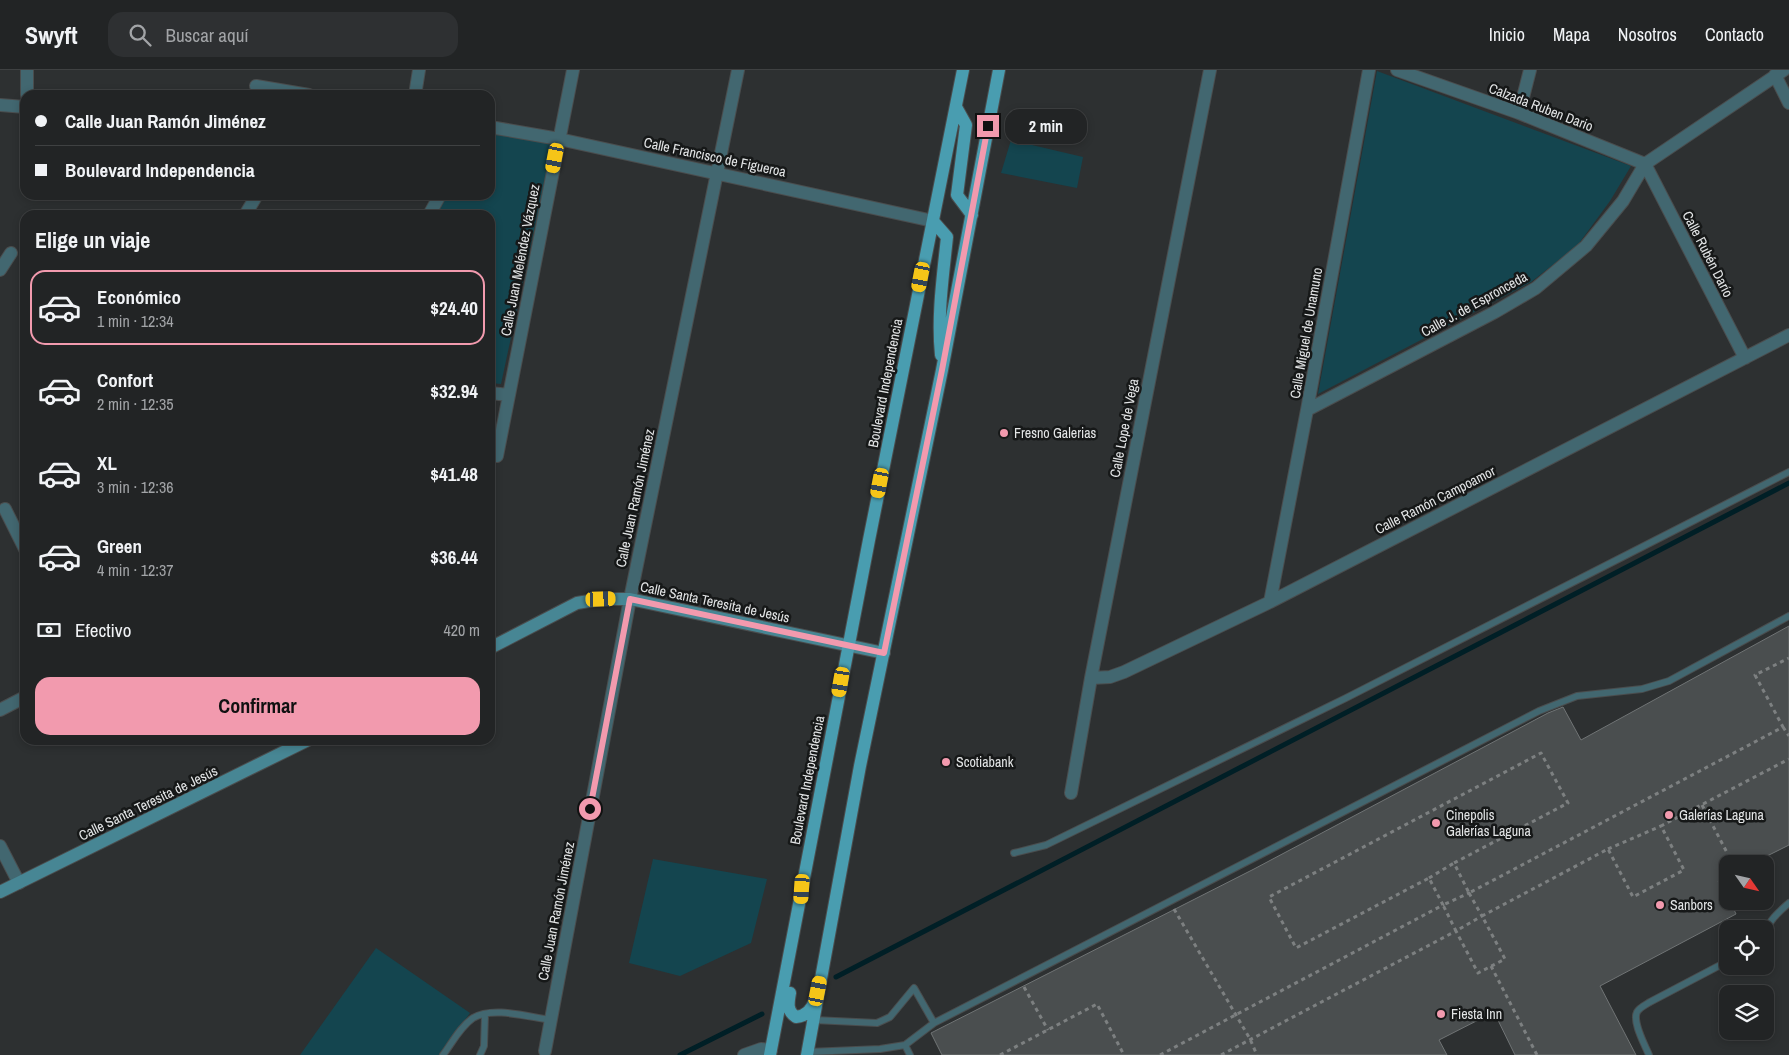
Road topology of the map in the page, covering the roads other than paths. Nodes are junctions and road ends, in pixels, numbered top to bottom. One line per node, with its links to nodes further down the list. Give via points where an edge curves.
1 (27, 70): 13 (street)
2 (419, 70): 15 (street)
3 (573, 70): 22 (street, Calle Juan Meléndez Vázquez)
4 (738, 70): 24 (street, Calle Juan Ramón Jiménez)
5 (963, 70): 19 (main road, Boulevard Independencia)
6 (999, 70): 25 (main road)
7 (1210, 70): 45 (street, Calle Lope de Vega)
8 (1369, 70): 34 (street, Calle Miguel de Unamuno)
9 (1397, 70): 20 (street, Calzada Ruben Dario)
10 (1530, 70): 20 (street)
11 (1780, 73): 16 (street); 23 (street)
12 (256, 86): 14 (street)
13 (27, 90)
14 (279, 90)
15 (416, 90)
16 (1789, 103)
17 (0, 105): 18 (street)
18 (20, 107)
19 (956, 107): 25 (main road, via 966,125 957,195); 26 (main road, Boulevard Independencia)
20 (1519, 113): 23 (street, Calzada Ruben Dario)
21 (495, 128): 22 (street, Calle Francisco de Figueroa)
22 (559, 139): 24 (street, Calle Francisco de Figueroa); 33 (street, Calle Juan Meléndez Vázquez)
23 (1645, 164): 30 (street, Calle Rubén Darío); 34 (street, Calle J. de Espronceda, via 1623,201 1586,246 1536,288)
24 (717, 173): 26 (street, Calle Francisco de Figueroa); 39 (street, Calle Juan Ramón Jiménez)
25 (972, 215): 31 (main road)
26 (932, 220): 31 (main road, via 947,237 939,338); 43 (main road, Boulevard Independencia)
27 (11, 253): 28 (street)
28 (0, 270)
29 (1789, 335): 30 (street, Calle Ramón Campoamor)
30 (1745, 358): 40 (street, Calle Ramón Campoamor)
31 (942, 370): 44 (main road)
32 (495, 394): 33 (street)
33 (509, 395): 35 (street, Calle Juan Meléndez Vázquez)
34 (1307, 410): 40 (street, Calle Miguel de Unamuno)
35 (497, 456)
36 (1789, 472): 51 (lane, via 1302,720 1046,845)
37 (6, 509): 38 (street)
38 (20, 538)
39 (630, 599): 42 (street, Calle Santa Teresita de Jesús, via 577,603); 43 (street, Calle Santa Teresita de Jesús); 60 (street, Calle Juan Ramón Jiménez)
40 (1270, 602): 45 (street, Calle Ramón Campoamor, via 1124,672)
41 (1789, 616): 62 (lane, via 1668,682 1642,689 1577,696 1539,711)
42 (495, 645)
43 (848, 645): 44 (street, Calle Santa Teresita de Jesús); 53 (main road, Boulevard Independencia)
44 (884, 653): 58 (main road)
45 (1091, 678): 49 (street, Calle Lope de Vega)
46 (20, 700): 47 (street)
47 (0, 710)
48 (298, 745): 52 (street, Calle Santa Teresita de Jesús)
49 (1071, 793)
50 (0, 846): 52 (street)
51 (1014, 853)
52 (19, 883): 54 (street, Calle Santa Teresita de Jesús)
53 (802, 889): 58 (main road, via 788,1008 791,1014 796,1018 809,1011 814,1006); 65 (main road, Boulevard Independencia)
54 (0, 892)
55 (1789, 903): 56 (lane)
56 (1771, 920)
57 (1719, 966): 71 (lane, via 1638,1010 1637,1027)
58 (818, 991): 61 (main road)
59 (486, 1014): 60 (lane, via 494,1011); 67 (lane, via 473,1019); 68 (lane, via 484,1046)
60 (551, 1020): 64 (street, Calle Juan Ramón Jiménez)
61 (814, 1020): 62 (lane, via 877,1023 890,1017 914,988); 66 (main road)
62 (934, 1023): 63 (lane)
63 (905, 1045): 66 (lane); 70 (lane)
64 (545, 1051)
65 (771, 1052): 69 (street, via 761,1049)
66 (808, 1053)
67 (443, 1055)
68 (480, 1055)
69 (744, 1055)
70 (910, 1055)
71 (1649, 1055)

